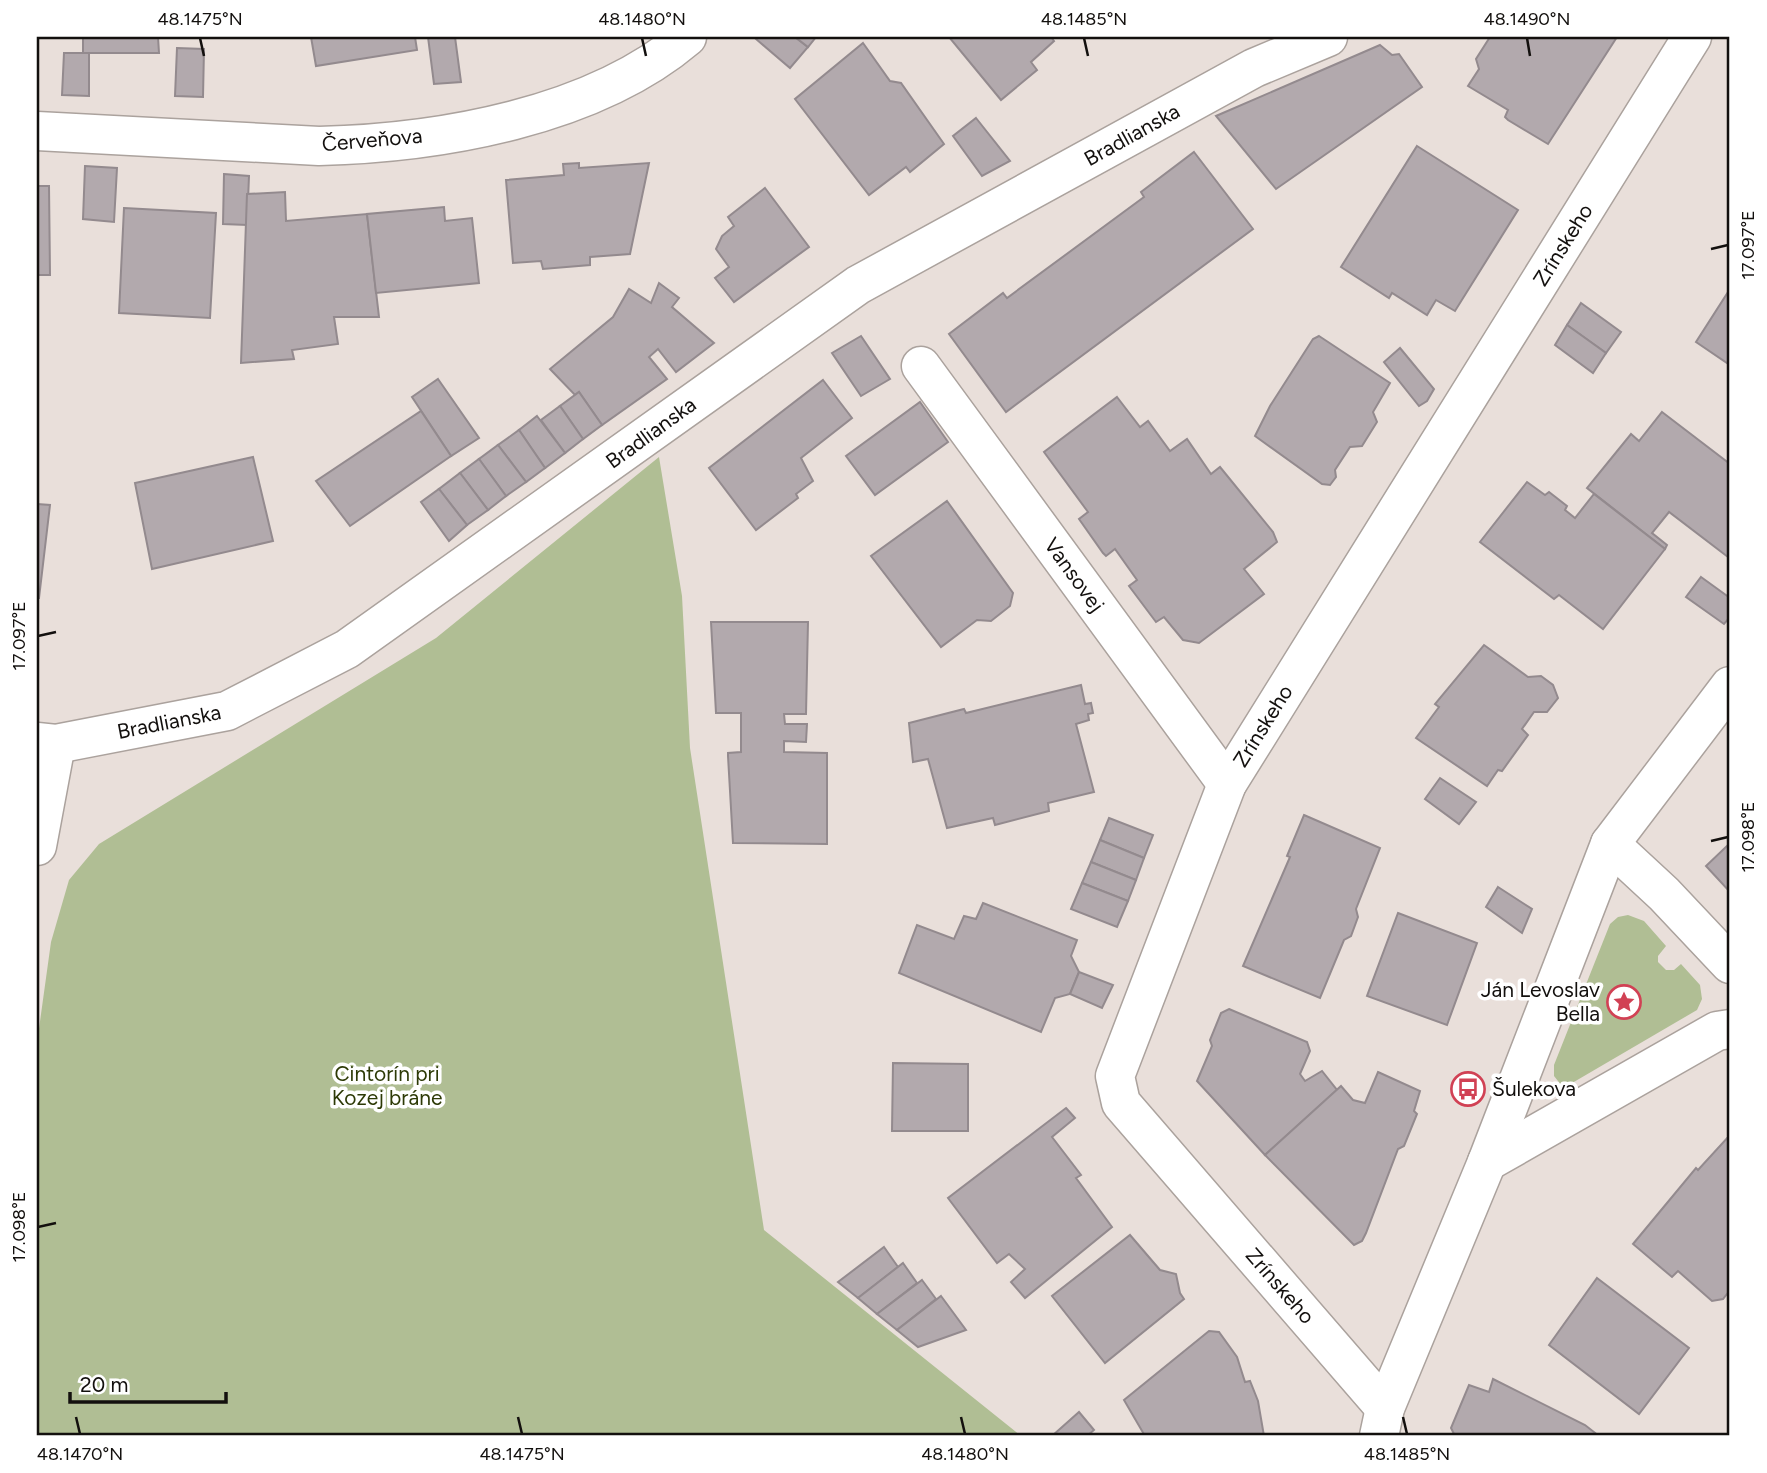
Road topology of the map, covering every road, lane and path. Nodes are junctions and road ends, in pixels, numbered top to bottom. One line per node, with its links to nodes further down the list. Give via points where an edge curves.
1 (687, 37): 4 (street, Červeňova, via 649,64 578,99 479,127 417,137 320,146)
2 (1328, 37): 7 (street, Bradlianska, via 1254,68 858,285 347,649 227,712)
3 (1692, 37): 8 (street, Zrínskeho)
4 (37, 131)
5 (921, 366): 8 (street, Vansovej)
6 (1730, 686): 9 (street)
7 (46, 743): 10 (street, Bradlianska)
8 (1227, 784): 14 (street, Zrínskeho, via 1115,1076 1121,1103)
9 (1610, 844): 11 (street); 13 (street)
10 (37, 846)
11 (1730, 964)
12 (1730, 1029): 13 (street, via 1717,1031)
13 (1487, 1162): 14 (street)
14 (1382, 1422)

